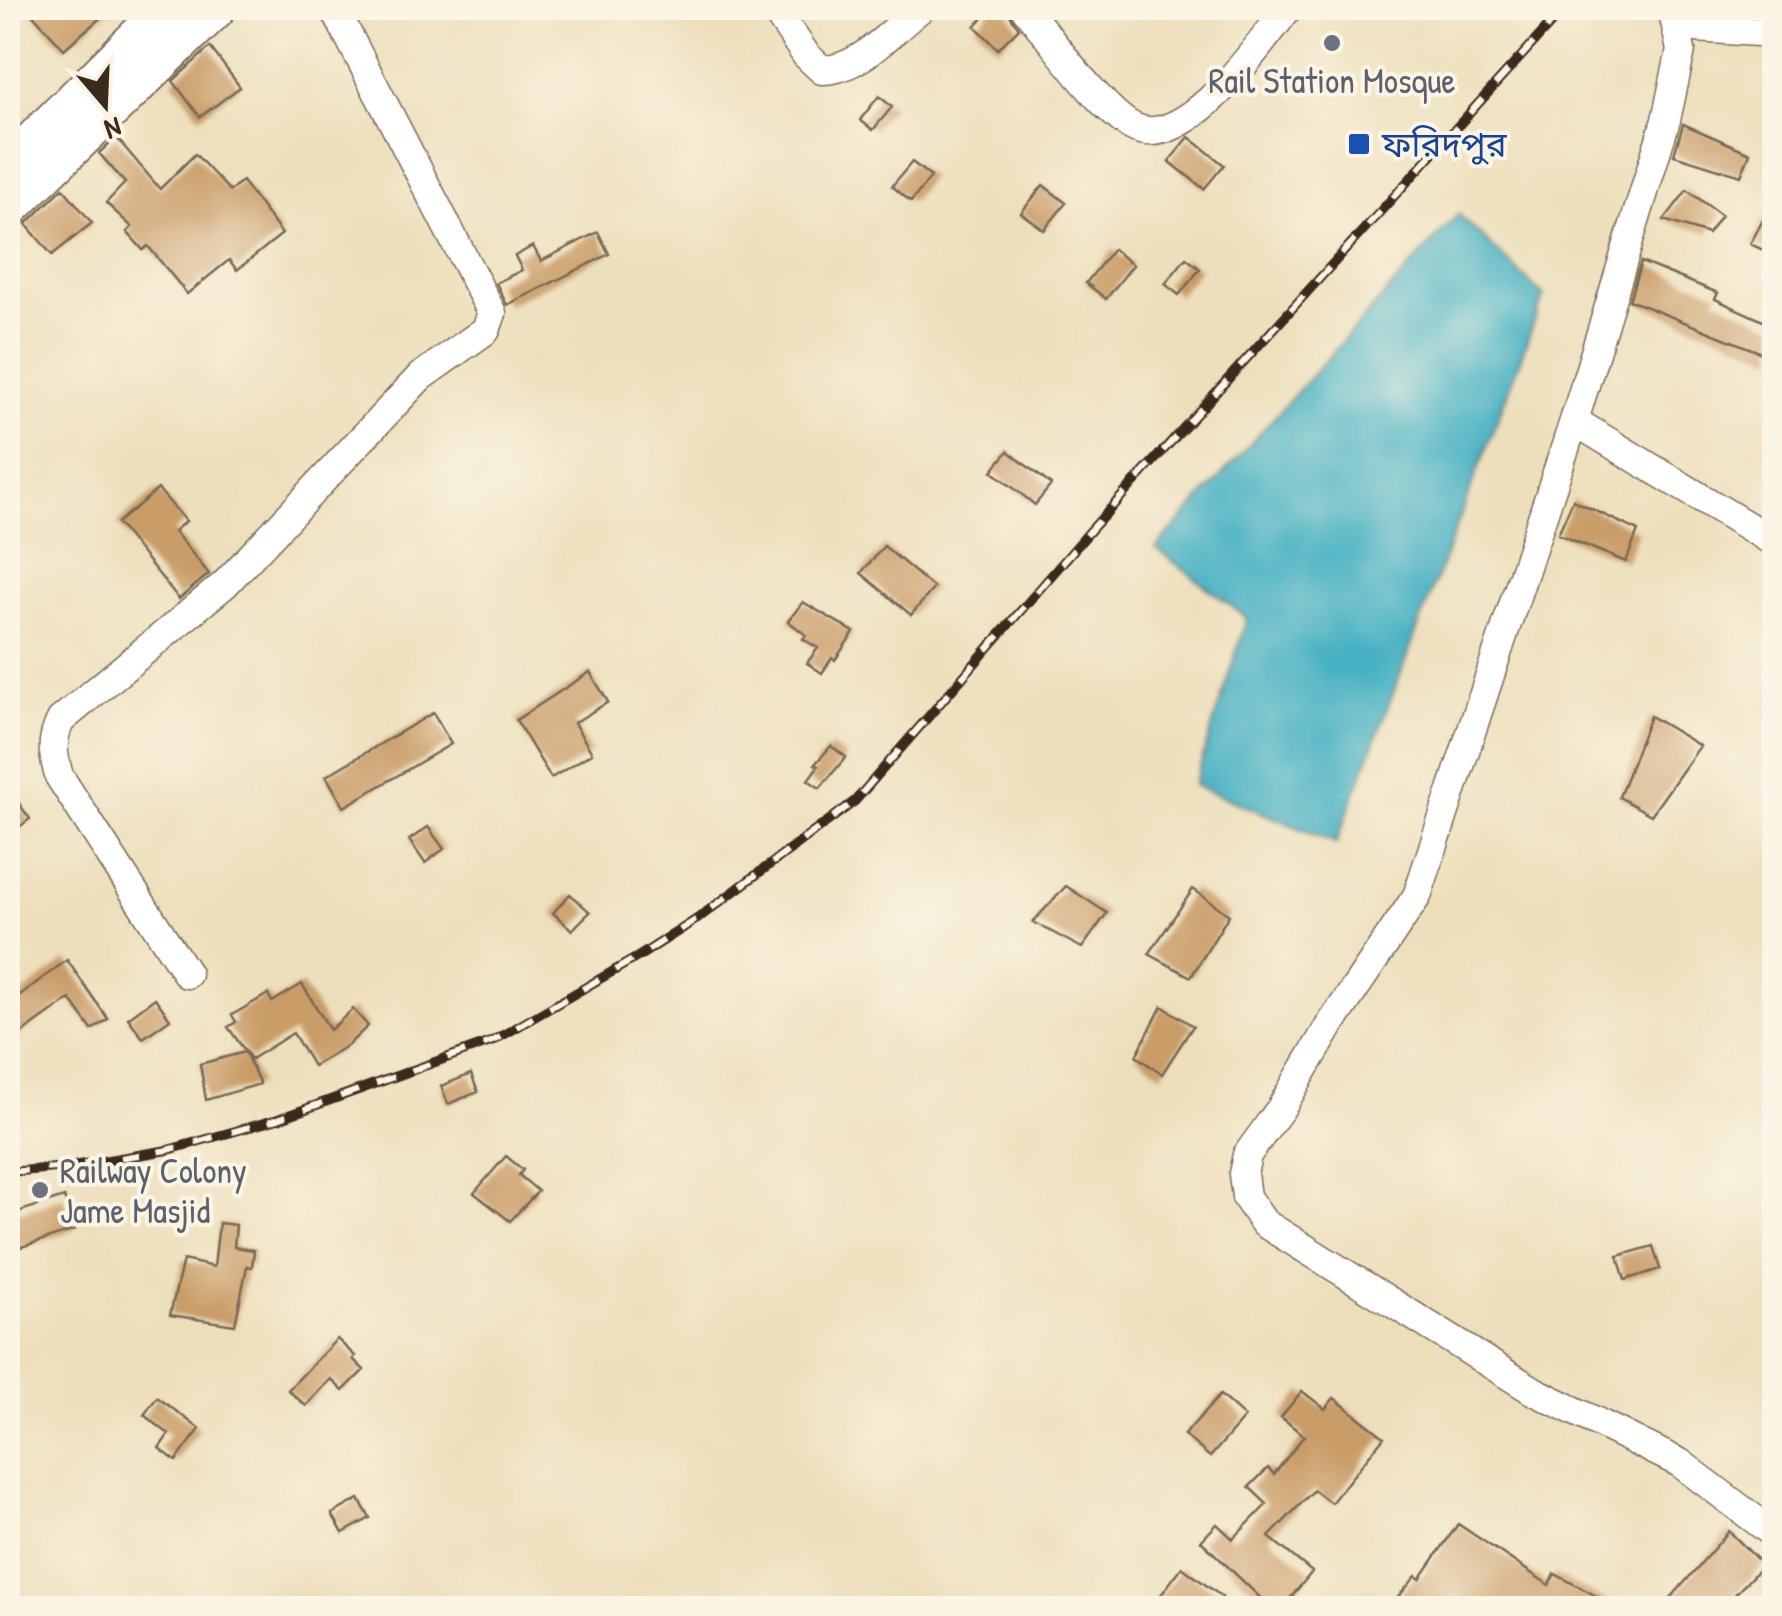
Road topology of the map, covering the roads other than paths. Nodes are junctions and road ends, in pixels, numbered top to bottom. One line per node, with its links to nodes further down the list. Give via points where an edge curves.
1 (168, 8): 10 (highway)
2 (215, 8): 11 (highway)
3 (334, 8): 14 (street, via 492,314 486,330 420,377 226,584 60,720 52,753 59,776)
4 (774, 8): 5 (street, via 806,56 822,70 840,70)
5 (921, 8)
6 (1024, 8): 7 (street, via 1090,87 1132,126 1149,132 1209,104)
7 (1288, 8)
8 (1675, 17): 9 (street, via 1758,32); 12 (street, via 1681,50 1666,120)
9 (1774, 28)
10 (8, 167)
11 (8, 208)
12 (1574, 420): 13 (street); 15 (street, via 1417,896 1246,1155 1246,1197 1264,1223 1330,1266 1534,1392 1680,1464)
13 (1774, 542)
14 (187, 974)
15 (1774, 1534)
16 (1774, 1600): 17 (street)
17 (1770, 1608)

